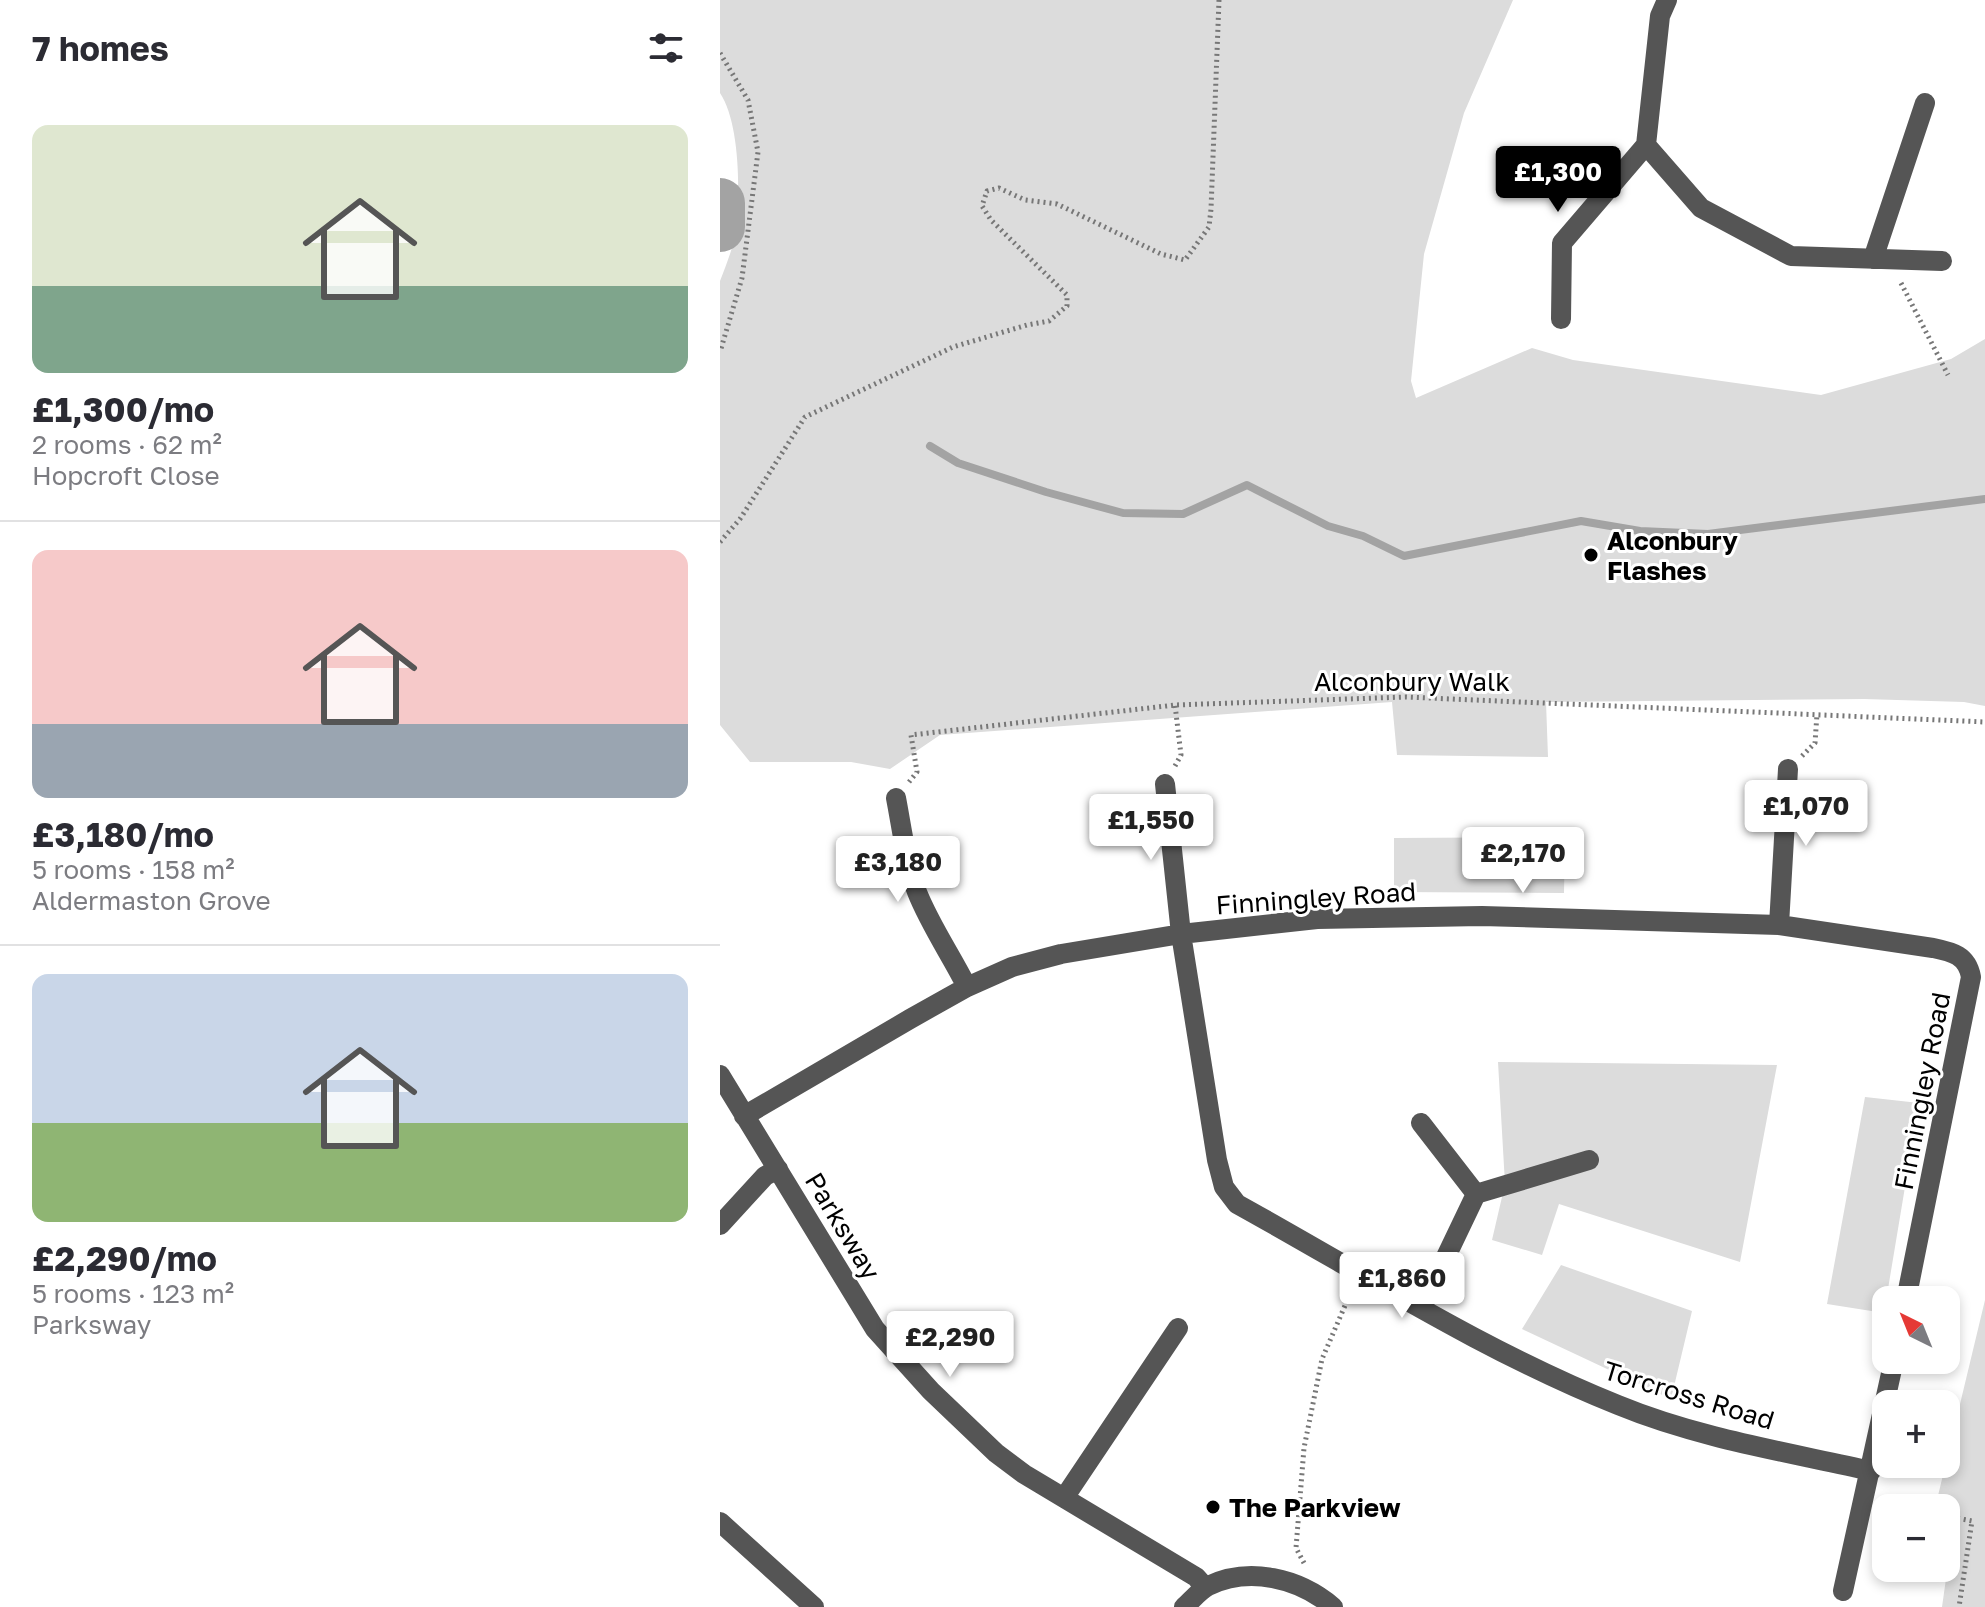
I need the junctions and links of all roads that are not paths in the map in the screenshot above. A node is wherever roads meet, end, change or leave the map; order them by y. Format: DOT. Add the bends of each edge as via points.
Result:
graph roads {
  1 [pos="1667,0"];
  2 [pos="1925,103"];
  3 [pos="1646,145"];
  4 [pos="1881,259"];
  5 [pos="1942,261"];
  6 [pos="1561,319"];
  7 [pos="1788,769"];
  8 [pos="1165,784"];
  9 [pos="896,798"];
  10 [pos="1779,925"];
  11 [pos="1181,934"];
  12 [pos="967,987"];
  13 [pos="720,1075"];
  14 [pos="744,1116"];
  15 [pos="1421,1123"];
  16 [pos="1589,1160"];
  17 [pos="778,1169"];
  18 [pos="1476,1194"];
  19 [pos="720,1225"];
  20 [pos="1909,1286"];
  21 [pos="1422,1307"];
  22 [pos="1178,1328"];
  23 [pos="1891,1374"];
  24 [pos="1871,1471"];
  25 [pos="1064,1498"];
  26 [pos="720,1522"];
  27 [pos="1205,1587"];
  28 [pos="1843,1591"];
  29 [pos="1326,1602"];
  30 [pos="814,1607"];
  31 [pos="1184,1607"];
  1 -- 3 [label="street" via="1660,16"];
  2 -- 4 [label="street"];
  3 -- 4 [label="street" via="1701,208 1791,256"];
  3 -- 6 [label="street" via="1562,243"];
  4 -- 5 [label="street"];
  7 -- 10 [label="street"];
  8 -- 11 [label="street, Torcross Road"];
  9 -- 12 [label="street" via="915,888"];
  10 -- 11 [label="street, Finningley Road" via="1482,916 1317,919"];
  10 -- 20 [label="street, Finningley Road" via="1954,952 1969,968"];
  11 -- 12 [label="street, Finningley Road" via="1061,954"];
  11 -- 21 [label="street, Torcross Road" via="1224,1187 1237,1204"];
  12 -- 14 [label="street, Finningley Road"];
  13 -- 14 [label="street, Parksway"];
  14 -- 17 [label="street, Parksway"];
  15 -- 18 [label="street"];
  16 -- 18 [label="street"];
  17 -- 19 [label="street"];
  17 -- 25 [label="street, Parksway" via="875,1329 996,1453"];
  18 -- 21 [label="street"];
  21 -- 24 [label="street, Torcross Road" via="1619,1406"];
  22 -- 25 [label="street"];
  23 -- 24 [label="street"];
  24 -- 28 [label="street"];
  25 -- 27 [label="street, Parksway"];
  26 -- 30 [label="street"];
  27 -- 29 [label="street" via="1257,1576 1280,1579"];
  27 -- 31 [label="street"];
}
